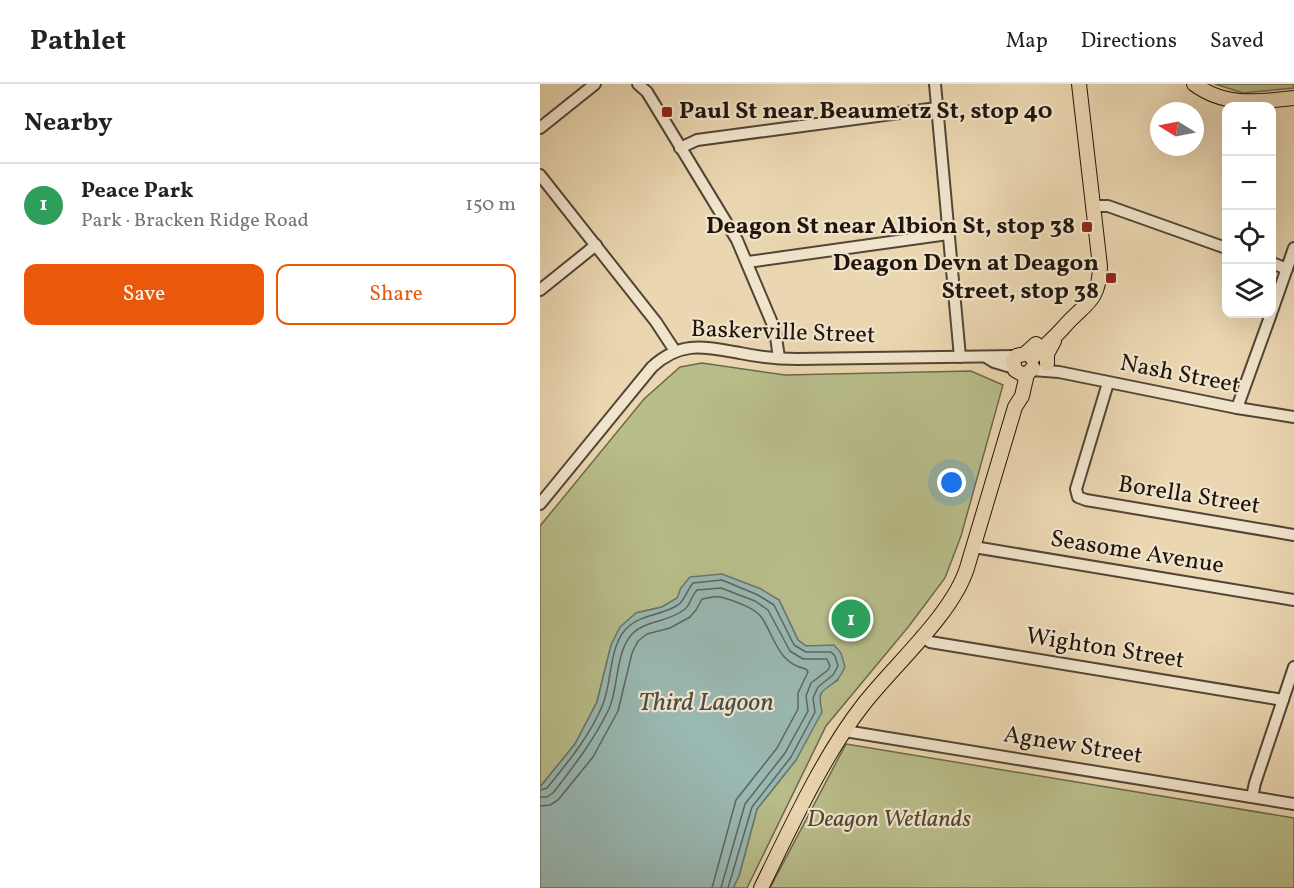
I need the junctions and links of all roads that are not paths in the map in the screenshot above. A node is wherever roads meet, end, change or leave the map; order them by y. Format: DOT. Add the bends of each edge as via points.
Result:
graph roads {
  1 [pos="595,84"];
  2 [pos="638,84"];
  3 [pos="935,84"];
  4 [pos="1079,84"];
  5 [pos="1194,84"];
  6 [pos="1294,98"];
  7 [pos="937,108"];
  8 [pos="540,128"];
  9 [pos="680,148"];
  10 [pos="540,175"];
  11 [pos="1092,206"];
  12 [pos="948,234"];
  13 [pos="596,246"];
  14 [pos="1222,246"];
  15 [pos="1294,248"];
  16 [pos="748,262"];
  17 [pos="1274,264"];
  18 [pos="1287,269"];
  19 [pos="540,290"];
  20 [pos="1276,299"];
  21 [pos="1269,318"];
  22 [pos="1063,328"];
  23 [pos="1054,339"];
  24 [pos="675,351"];
  25 [pos="960,357"];
  26 [pos="779,358"];
  27 [pos="1024,364"];
  28 [pos="1053,368"];
  29 [pos="1108,383"];
  30 [pos="1237,408"];
  31 [pos="1294,417"];
  32 [pos="540,504"];
  33 [pos="1294,535"];
  34 [pos="974,547"];
  35 [pos="1294,600"];
  36 [pos="922,636"];
  37 [pos="1294,667"];
  38 [pos="1288,694"];
  39 [pos="845,730"];
  40 [pos="1252,797"];
  41 [pos="1294,804"];
  42 [pos="761,888"];
  1 -- 8 [label="street"];
  2 -- 9 [label="street" via="647,92"];
  3 -- 7 [label="street"];
  4 -- 11 [label="main road"];
  5 -- 6 [label="main road" via="1231,101"];
  7 -- 9 [label="street" via="697,140"];
  7 -- 12 [label="street"];
  9 -- 16 [label="street"];
  10 -- 13 [label="street"];
  11 -- 14 [label="street" via="1108,206"];
  11 -- 22 [label="main road" via="1100,266 1097,289 1093,299"];
  12 -- 16 [label="street"];
  12 -- 25 [label="street"];
  13 -- 19 [label="street"];
  13 -- 24 [label="street"];
  15 -- 18 [label="street"];
  16 -- 26 [label="street" via="774,330"];
  17 -- 18 [label="street"];
  18 -- 20 [label="street"];
  21 -- 30 [label="street"];
  22 -- 23 [label="main road"];
  22 -- 27 [label="main road" via="1053,330"];
  23 -- 27 [label="main road"];
  23 -- 28 [label="main road" via="1047,354"];
  24 -- 26 [label="street, Baskerville Street" via="701,347"];
  24 -- 32 [label="street, Baskerville Street" via="652,367"];
  25 -- 26 [label="street, Baskerville Street"];
  25 -- 27 [label="street, Baskerville Street" via="994,355"];
  27 -- 28 [label="street, Nash Street"];
  27 -- 34 [label="main road" via="1022,396 1015,407"];
  28 -- 29 [label="street, Nash Street"];
  29 -- 30 [label="street, Nash Street"];
  29 -- 33 [label="street, Borella Street" via="1076,489 1078,497"];
  30 -- 31 [label="street, Nash Street"];
  34 -- 35 [label="street, Seasome Avenue"];
  34 -- 36 [label="main road" via="958,590"];
  36 -- 38 [label="street, Wighton Street" via="930,642"];
  36 -- 39 [label="main road"];
  37 -- 38 [label="street"];
  38 -- 40 [label="street"];
  39 -- 40 [label="street, Agnew Street"];
  39 -- 42 [label="main road"];
  40 -- 41 [label="street, Agnew Street"];
}
